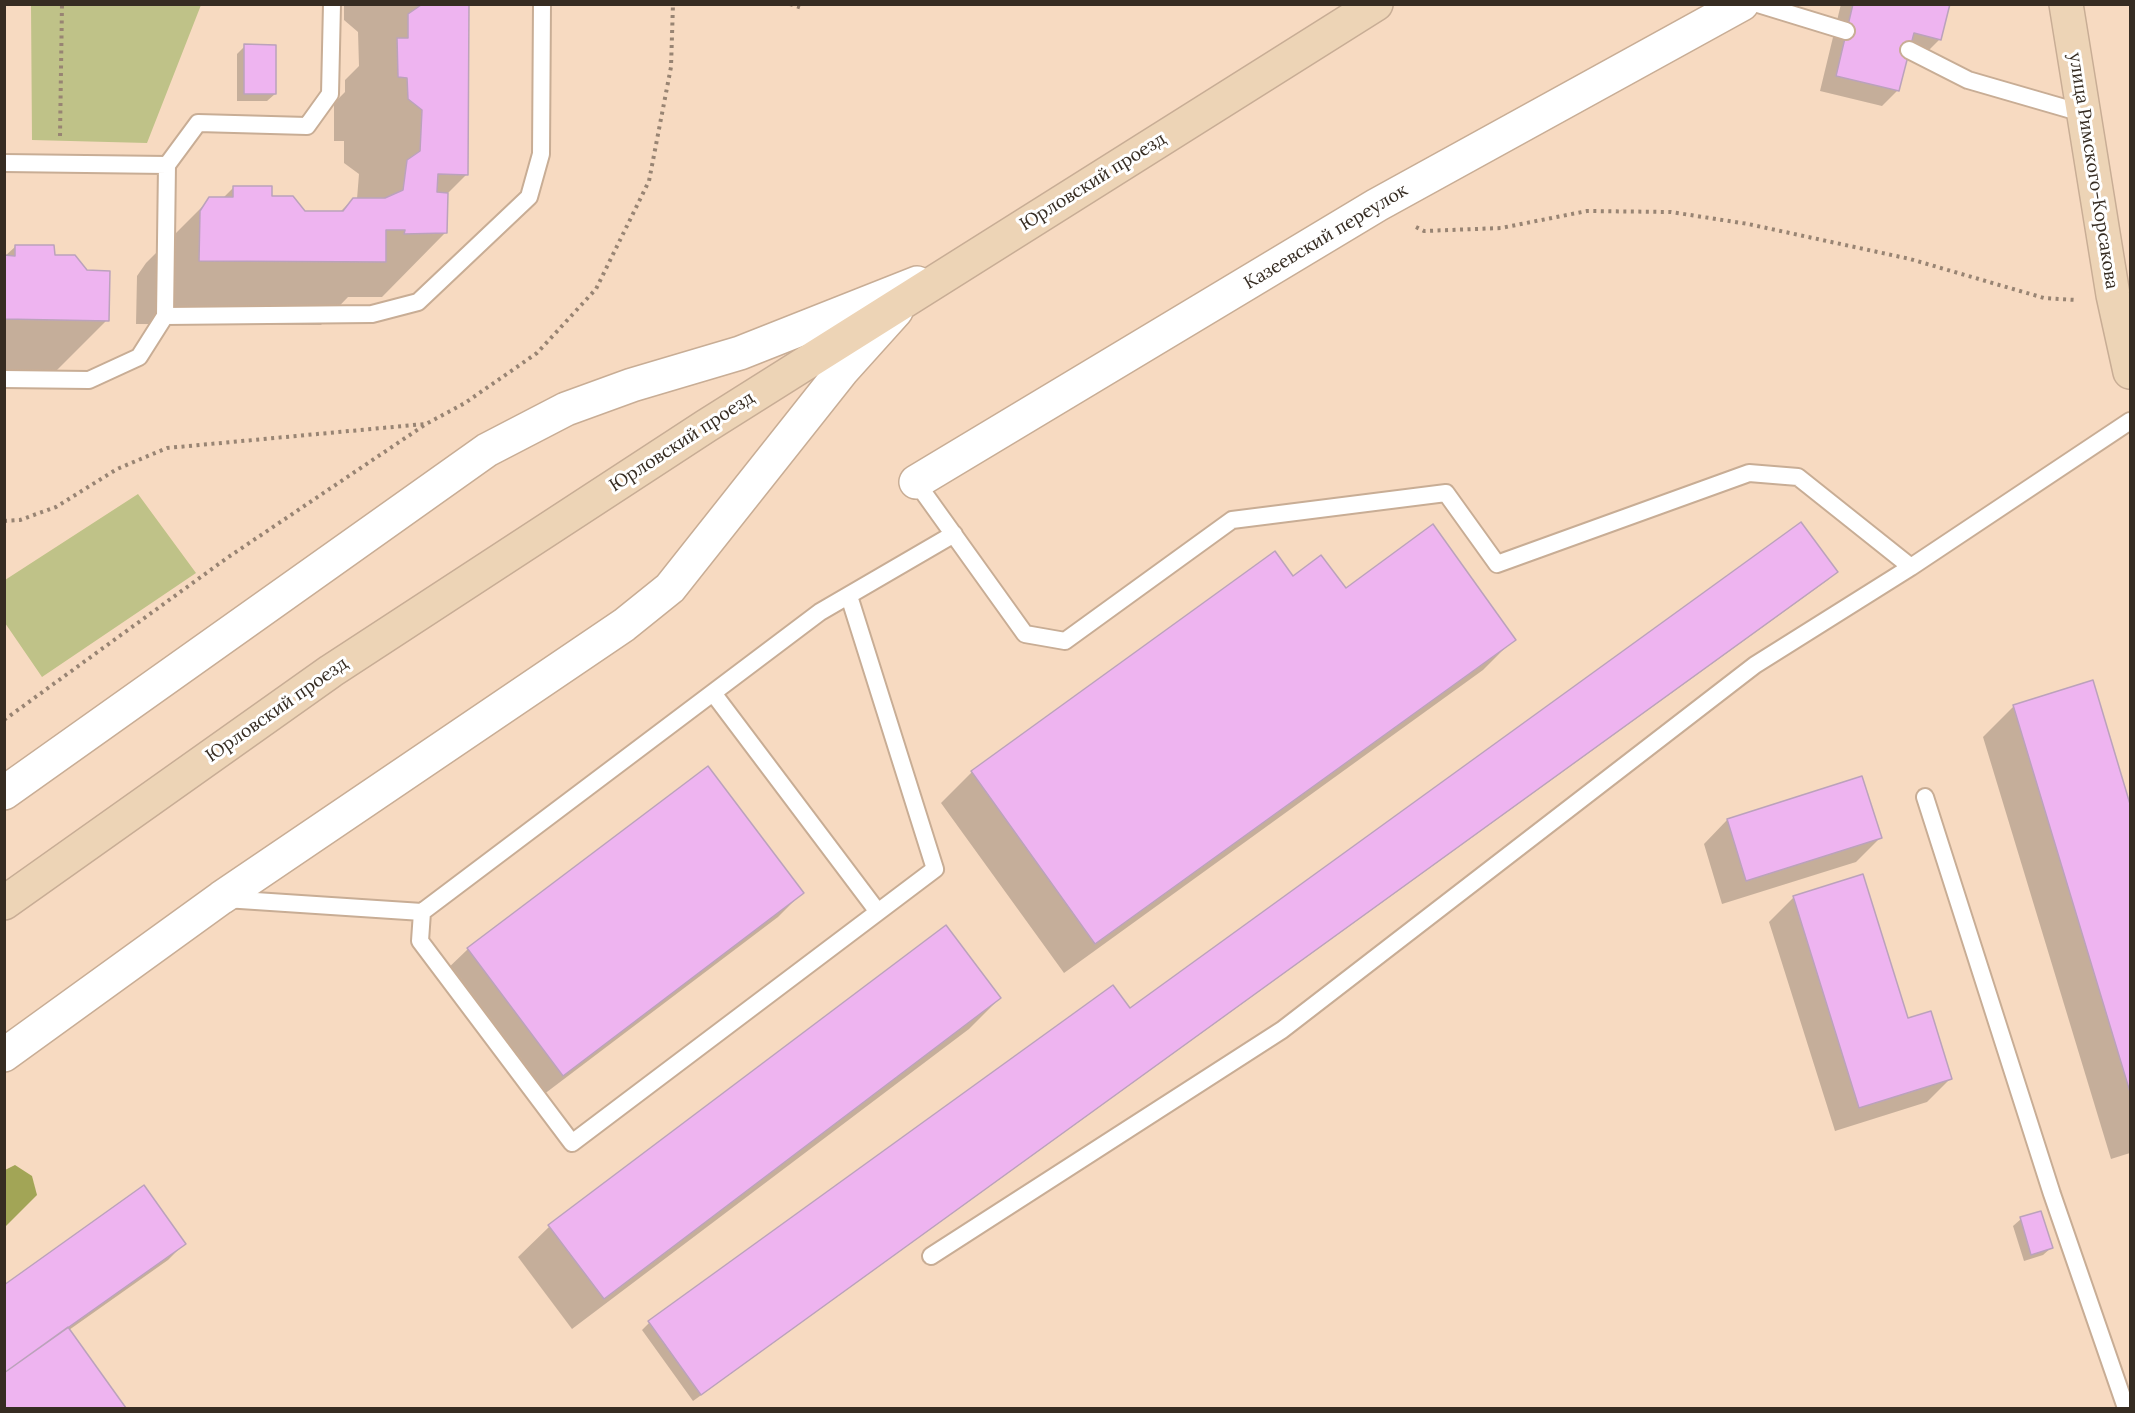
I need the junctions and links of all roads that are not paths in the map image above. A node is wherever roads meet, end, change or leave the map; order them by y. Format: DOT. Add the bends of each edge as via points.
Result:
graph roads {
  1 [pos="332,4"];
  2 [pos="542,4"];
  3 [pos="1376,4"];
  4 [pos="1742,4"];
  5 [pos="1758,4"];
  6 [pos="2066,4"];
  7 [pos="1846,31"];
  8 [pos="1910,50"];
  9 [pos="2082,113"];
  10 [pos="4,163"];
  11 [pos="167,165"];
  12 [pos="955,268"];
  13 [pos="909,298"];
  14 [pos="165,316"];
  15 [pos="2130,372"];
  16 [pos="4,379"];
  17 [pos="2130,421"];
  18 [pos="916,482"];
  19 [pos="954,534"];
  20 [pos="1911,567"];
  21 [pos="849,596"];
  22 [pos="713,693"];
  23 [pos="4,794"];
  24 [pos="1925,797"];
  25 [pos="221,898"];
  26 [pos="4,903"];
  27 [pos="422,912"];
  28 [pos="878,912"];
  29 [pos="4,1056"];
  30 [pos="931,1256"];
  31 [pos="2126,1408"];
  1 -- 11 [label="lane" via="330,94 307,126 198,123"];
  2 -- 14 [label="lane" via="541,154 529,197 418,302 372,314"];
  3 -- 12 [label="main road, Юрловский проезд"];
  4 -- 18 [label="street, Казеевский переулок" via="1377,205"];
  5 -- 7 [label="lane"];
  6 -- 9 [label="main road, улица Римского-Корсакова"];
  8 -- 9 [label="lane" via="1968,80"];
  9 -- 15 [label="main road, улица Римского-Корсакова"];
  10 -- 11 [label="lane"];
  11 -- 14 [label="lane"];
  12 -- 13 [label="main road, Юрловский проезд"];
  12 -- 23 [label="street" via="740,353 566,409 487,450"];
  13 -- 25 [label="street" via="828,388 670,588 624,625"];
  13 -- 26 [label="main road, Юрловский проезд" via="331,671"];
  14 -- 16 [label="lane" via="140,357 88,380"];
  17 -- 20 [label="lane"];
  18 -- 19 [label="lane"];
  19 -- 20 [label="lane" via="1025,634 1065,640 1232,520 1446,493 1497,564 1749,473 1798,477"];
  19 -- 21 [label="lane"];
  20 -- 30 [label="lane" via="1755,664 1282,1030"];
  21 -- 22 [label="lane" via="820,612"];
  21 -- 28 [label="lane" via="935,869"];
  22 -- 27 [label="lane"];
  22 -- 28 [label="lane"];
  24 -- 31 [label="lane" via="2052,1194"];
  25 -- 27 [label="lane"];
  25 -- 29 [label="street"];
  27 -- 28 [label="lane" via="420,941 572,1143"];
}
